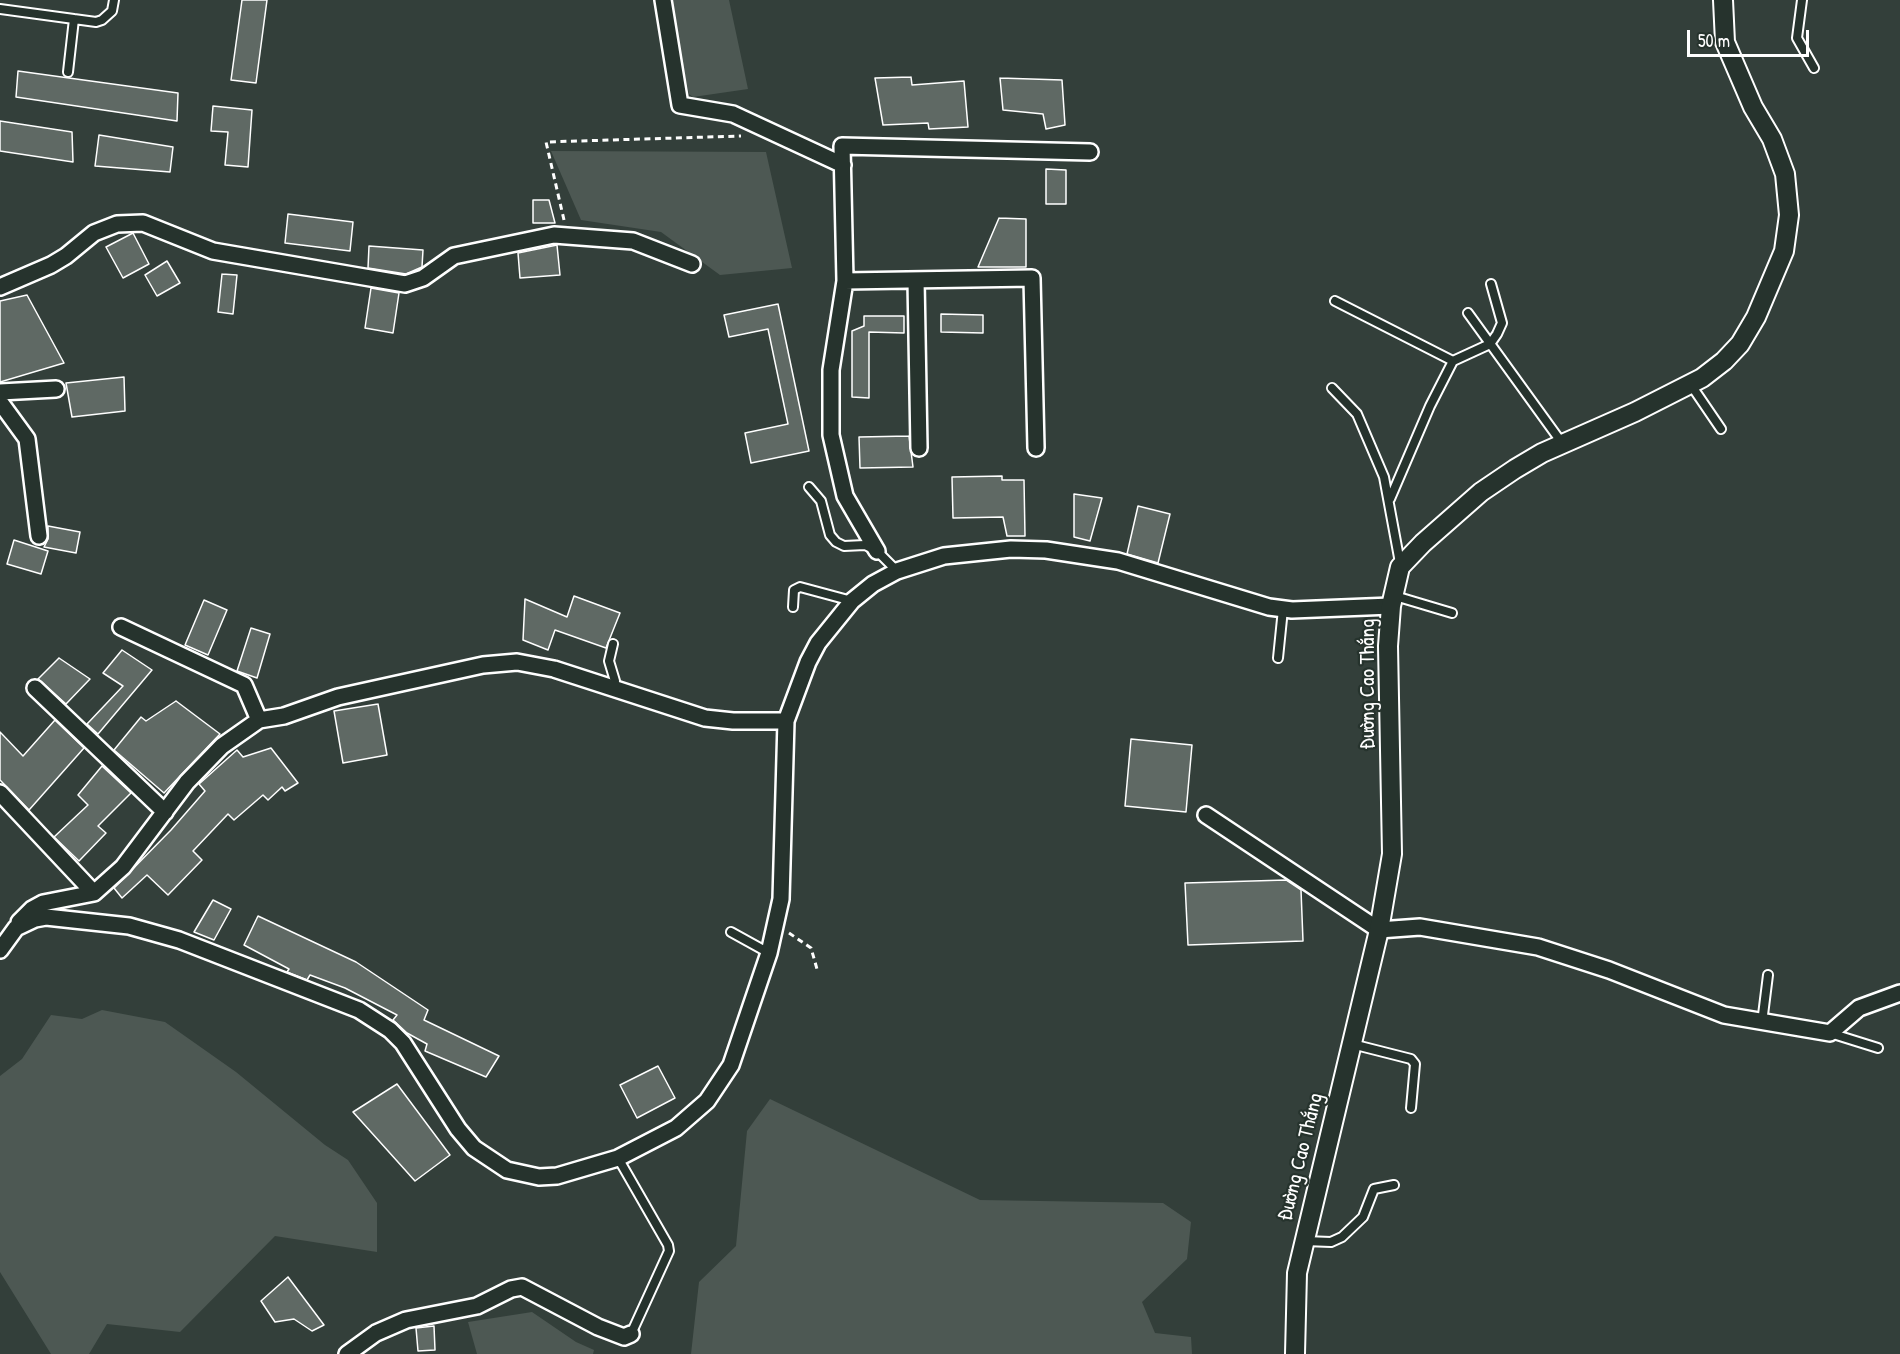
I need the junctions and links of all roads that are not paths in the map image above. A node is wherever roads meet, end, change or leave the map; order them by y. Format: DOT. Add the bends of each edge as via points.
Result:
graph roads {
  1 [pos="114,0"];
  2 [pos="663,0"];
  3 [pos="1722,0"];
  4 [pos="1802,0"];
  5 [pos="0,9"];
  6 [pos="74,19"];
  7 [pos="1814,68"];
  8 [pos="68,72"];
  9 [pos="1090,152"];
  10 [pos="843,165"];
  11 [pos="692,264"];
  12 [pos="916,280"];
  13 [pos="845,281"];
  14 [pos="1491,284"];
  15 [pos="0,287"];
  16 [pos="1335,301"];
  17 [pos="1468,313"];
  18 [pos="1490,344"];
  19 [pos="1453,361"];
  20 [pos="1690,384"];
  21 [pos="1332,388"];
  22 [pos="56,389"];
  23 [pos="0,392"];
  24 [pos="0,402"];
  25 [pos="1721,429"];
  26 [pos="1562,443"];
  27 [pos="919,448"];
  28 [pos="1036,448"];
  29 [pos="809,487"];
  30 [pos="1390,499"];
  31 [pos="39,536"];
  32 [pos="877,551"];
  33 [pos="1400,567"];
  34 [pos="897,571"];
  35 [pos="1392,601"];
  36 [pos="852,602"];
  37 [pos="793,607"];
  38 [pos="1283,609"];
  39 [pos="1452,614"];
  40 [pos="121,627"];
  41 [pos="613,644"];
  42 [pos="1278,658"];
  43 [pos="35,688"];
  44 [pos="613,689"];
  45 [pos="259,720"];
  46 [pos="786,721"];
  47 [pos="0,794"];
  48 [pos="165,812"];
  49 [pos="1206,815"];
  50 [pos="94,893"];
  51 [pos="16,928"];
  52 [pos="1379,930"];
  53 [pos="730,932"];
  54 [pos="0,950"];
  55 [pos="770,953"];
  56 [pos="1768,975"];
  57 [pos="1900,993"];
  58 [pos="1762,1023"];
  59 [pos="1830,1033"];
  60 [pos="1352,1044"];
  61 [pos="1878,1048"];
  62 [pos="1411,1108"];
  63 [pos="618,1158"];
  64 [pos="1395,1185"];
  65 [pos="1304,1240"];
  66 [pos="631,1334"];
  67 [pos="347,1354"];
  68 [pos="1295,1354"];
  1 -- 6 [label="lane" via="112,10 102,20"];
  2 -- 10 [label="street" via="680,105 733,114"];
  3 -- 20 [label="street" via="1725,42 1785,174 1789,215 1784,251 1756,317 1724,361"];
  4 -- 7 [label="lane" via="1797,38"];
  5 -- 6 [label="lane"];
  6 -- 8 [label="lane"];
  9 -- 10 [label="street" via="842,146"];
  10 -- 13 [label="street"];
  11 -- 15 [label="street" via="633,241 554,235 454,256 423,278 405,284 213,251 143,223 117,224 94,233 51,265"];
  12 -- 13 [label="street"];
  12 -- 27 [label="street"];
  12 -- 28 [label="street" via="1032,278"];
  13 -- 32 [label="street" via="831,370 831,435 845,496"];
  14 -- 18 [label="lane" via="1502,323"];
  16 -- 19 [label="lane"];
  17 -- 18 [label="lane"];
  18 -- 19 [label="lane"];
  18 -- 26 [label="lane"];
  19 -- 30 [label="lane"];
  20 -- 25 [label="lane"];
  20 -- 26 [label="street"];
  21 -- 30 [label="lane" via="1357,414"];
  22 -- 23 [label="street"];
  24 -- 31 [label="street" via="27,438"];
  26 -- 33 [label="street" via="1481,492"];
  29 -- 32 [label="lane" via="821,501 830,535 836,542 844,546 865,545"];
  30 -- 33 [label="lane"];
  32 -- 34 [label="lane"];
  33 -- 35 [label="street, Đường Cao Thắng"];
  34 -- 36 [label="street"];
  34 -- 38 [label="street" via="944,556 1046,550 1118,561"];
  35 -- 38 [label="street"];
  35 -- 39 [label="lane"];
  35 -- 52 [label="street, Đường Cao Thắng" via="1388,646 1393,832"];
  36 -- 37 [label="lane" via="800,587 794,590"];
  36 -- 46 [label="street" via="818,642"];
  38 -- 42 [label="lane"];
  40 -- 45 [label="street" via="244,685"];
  41 -- 44 [label="lane" via="609,661 615,681"];
  43 -- 48 [label="street"];
  44 -- 45 [label="street" via="534,664 502,662 338,697 284,716"];
  44 -- 46 [label="street" via="705,718"];
  45 -- 48 [label="street" via="222,746"];
  46 -- 55 [label="street" via="784,867"];
  47 -- 50 [label="street"];
  48 -- 50 [label="street" via="123,867"];
  49 -- 52 [label="street"];
  50 -- 51 [label="street" via="43,903 21,918"];
  51 -- 54 [label="street"];
  51 -- 63 [label="street" via="46,918 129,926 179,940 359,1010 403,1043 458,1129 474,1148 507,1170 539,1177 557,1176"];
  52 -- 58 [label="street" via="1420,927 1538,948 1609,970 1701,1008"];
  52 -- 60 [label="street, Đường Cao Thắng"];
  53 -- 55 [label="lane"];
  55 -- 63 [label="street" via="731,1065 720,1084 676,1128"];
  56 -- 58 [label="lane"];
  57 -- 59 [label="street" via="1859,1008"];
  58 -- 59 [label="street"];
  59 -- 61 [label="lane"];
  60 -- 62 [label="lane" via="1411,1059 1415,1064"];
  60 -- 65 [label="street, Đường Cao Thắng"];
  63 -- 66 [label="lane" via="669,1251"];
  64 -- 65 [label="lane" via="1374,1189 1363,1217 1342,1237 1331,1242"];
  65 -- 68 [label="street, Đường Cao Thắng" via="1297,1273"];
  66 -- 67 [label="street" via="624,1337 598,1327 522,1287 511,1288 477,1306 406,1320"];
}
